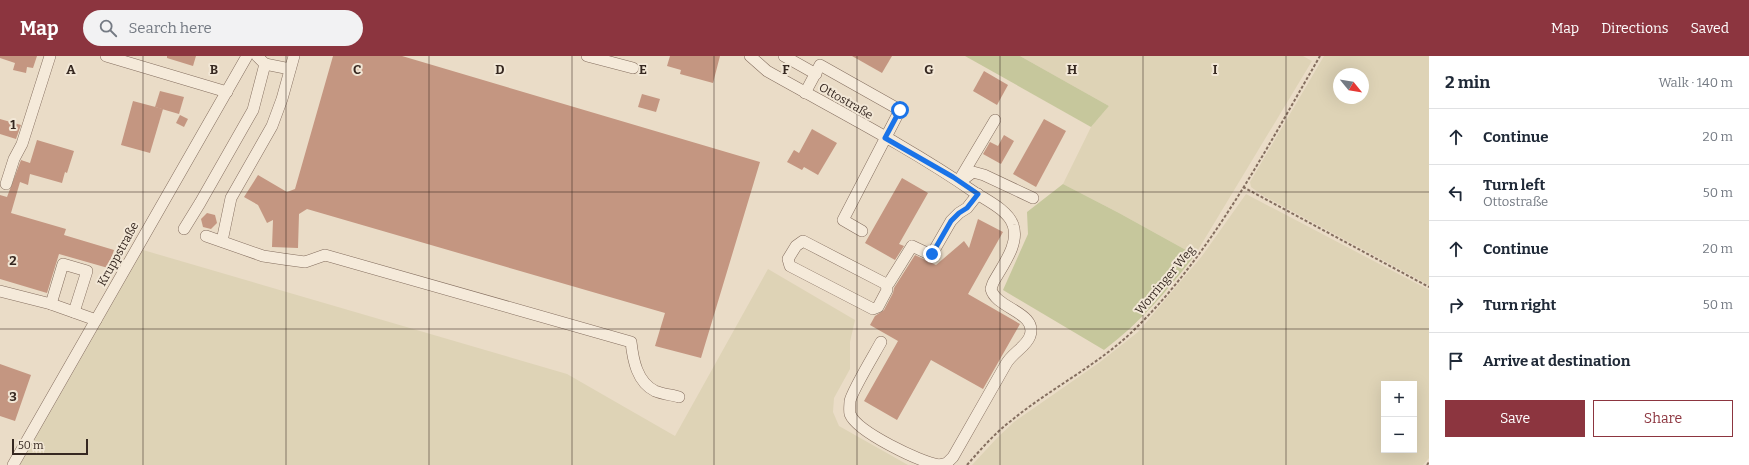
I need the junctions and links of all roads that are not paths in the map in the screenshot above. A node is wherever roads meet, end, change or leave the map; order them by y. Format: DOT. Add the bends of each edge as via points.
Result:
graph roads {
  1 [pos="50,56"];
  2 [pos="106,56"];
  3 [pos="247,56"];
  4 [pos="294,56"];
  5 [pos="587,56"];
  6 [pos="784,56"];
  7 [pos="754,58"];
  8 [pos="261,60"];
  9 [pos="633,68"];
  10 [pos="290,70"];
  11 [pos="816,74"];
  12 [pos="227,92"];
  13 [pos="805,93"];
  14 [pos="995,120"];
  15 [pos="885,138"];
  16 [pos="957,180"];
  17 [pos="6,184"];
  18 [pos="978,194"];
  19 [pos="1033,198"];
  20 [pos="184,229"];
  21 [pos="862,231"];
  22 [pos="206,236"];
  23 [pos="222,241"];
  24 [pos="886,284"];
  25 [pos="0,291"];
  26 [pos="51,304"];
  27 [pos="74,312"];
  28 [pos="96,320"];
  29 [pos="882,342"];
  30 [pos="679,397"];
  31 [pos="13,465"];
  32 [pos="939,465"];
  1 -- 17 [label="street" via="22,144 12,163"];
  2 -- 12 [label="street"];
  3 -- 12 [label="street, Kruppstraße"];
  4 -- 10 [label="street"];
  5 -- 9 [label="street"];
  6 -- 11 [label="street"];
  7 -- 13 [label="street, Ottostraße" via="767,71"];
  8 -- 10 [label="street"];
  8 -- 20 [label="street" via="253,110"];
  10 -- 23 [label="street" via="272,126 231,198"];
  11 -- 13 [label="street"];
  11 -- 15 [label="street" via="820,65 900,110"];
  12 -- 28 [label="street, Kruppstraße"];
  13 -- 15 [label="street, Ottostraße"];
  14 -- 16 [label="street"];
  15 -- 16 [label="street, Ottostraße"];
  15 -- 21 [label="street" via="843,220"];
  16 -- 18 [label="street, Ottostraße"];
  16 -- 19 [label="street" via="973,172"];
  18 -- 24 [label="street" via="967,208 951,221 932,254 912,246 890,282"];
  18 -- 32 [label="street, Ottostraße" via="998,208 1013,225 1015,241 991,290 996,299 1026,319 1030,324 1030,335 1011,356 953,457 947,463"];
  22 -- 23 [label="street"];
  23 -- 30 [label="street" via="263,256 305,262 325,255 631,342 634,362 641,378 654,390"];
  24 -- 24 [label="street" via="804,241 796,246 788,259 790,266 873,309 878,307 887,290"];
  25 -- 26 [label="street"];
  26 -- 27 [label="street"];
  26 -- 27 [label="street" via="63,264 87,271"];
  27 -- 28 [label="street"];
  28 -- 31 [label="street, Kruppstraße"];
  29 -- 32 [label="street" via="850,400 850,414 860,427 873,436 928,464"];
}
